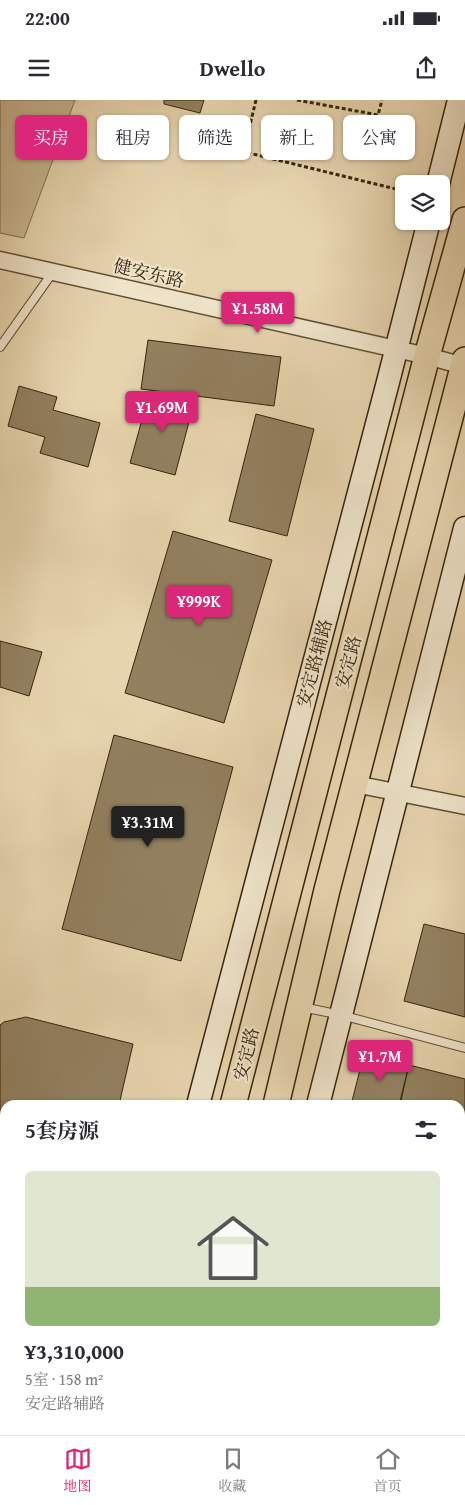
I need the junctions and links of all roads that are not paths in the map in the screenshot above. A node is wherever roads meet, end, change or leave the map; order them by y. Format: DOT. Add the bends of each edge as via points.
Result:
graph roads {
  1 [pos="459,100"];
  2 [pos="440,175"];
  3 [pos="465,220"];
  4 [pos="426,230"];
  5 [pos="0,260"];
  6 [pos="53,272"];
  7 [pos="0,347"];
  8 [pos="397,349"];
  9 [pos="427,356"];
  10 [pos="464,363"];
  11 [pos="465,528"];
  12 [pos="355,784"];
  13 [pos="398,792"];
  14 [pos="465,806"];
  15 [pos="299,1007"];
  16 [pos="341,1015"];
  17 [pos="465,1048"];
  18 [pos="199,1100"];
  19 [pos="234,1100"];
  20 [pos="277,1100"];
  21 [pos="319,1100"];
  1 -- 2 [label="street"];
  3 -- 9 [label="main road, 安定路"];
  4 -- 8 [label="street, 安定路辅路"];
  5 -- 6 [label="street, 健安东路"];
  6 -- 7 [label="lane"];
  6 -- 8 [label="street, 健安东路"];
  8 -- 9 [label="street, 健安东路"];
  8 -- 18 [label="street, 安定路辅路"];
  9 -- 10 [label="street, 健安东路"];
  9 -- 19 [label="main road, 安定路"];
  10 -- 12 [label="main road, 安定路"];
  11 -- 13 [label="street"];
  12 -- 13 [label="street"];
  12 -- 15 [label="main road, 安定路"];
  13 -- 14 [label="street"];
  13 -- 16 [label="street"];
  15 -- 16 [label="lane"];
  15 -- 20 [label="main road, 安定路"];
  16 -- 17 [label="lane"];
  16 -- 21 [label="street"];
}
